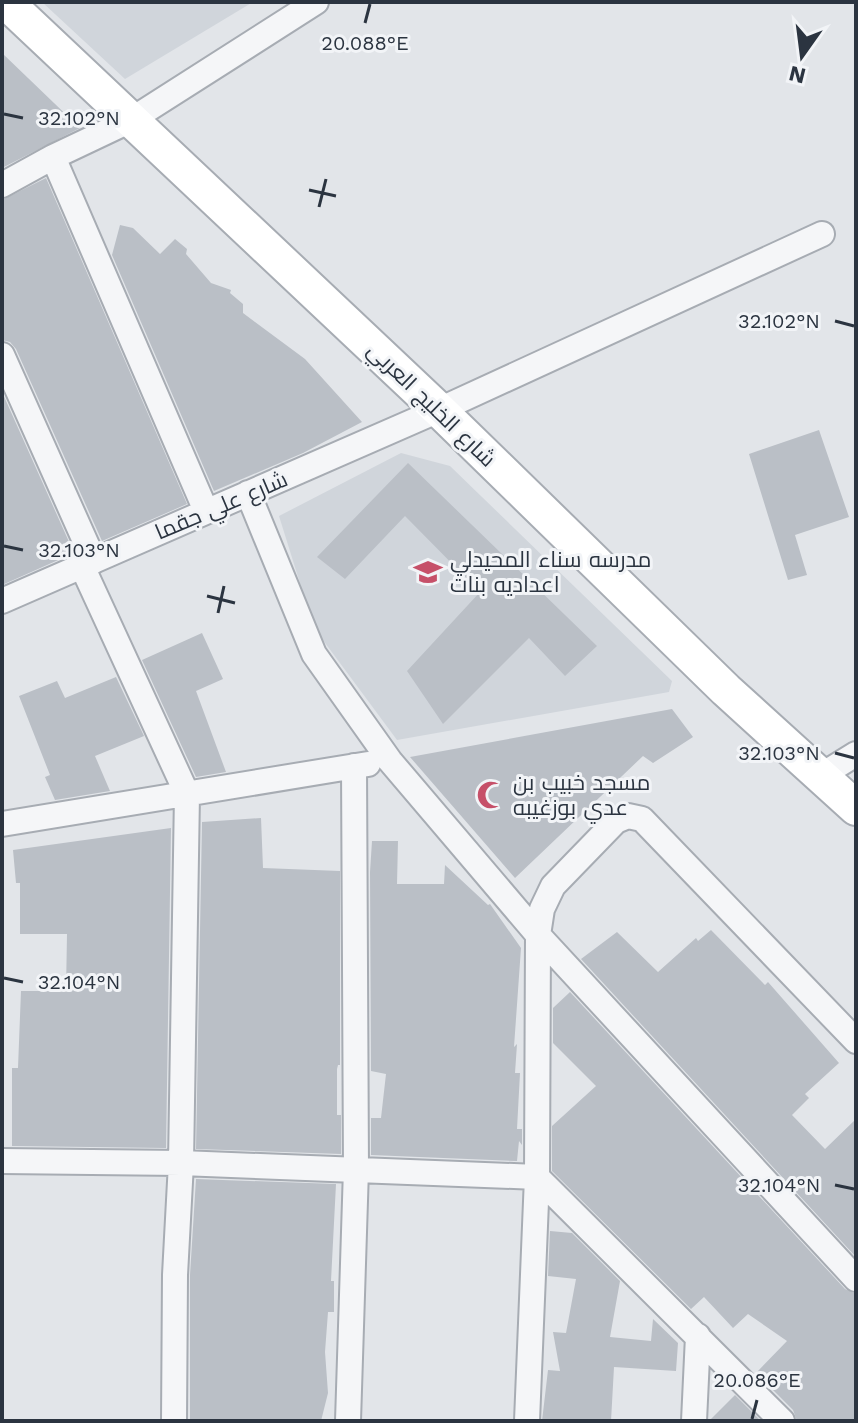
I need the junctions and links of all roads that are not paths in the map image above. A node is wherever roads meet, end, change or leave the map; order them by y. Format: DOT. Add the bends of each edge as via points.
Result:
graph roads {
  1 [pos="6,2"];
  2 [pos="316,2"];
  3 [pos="131,120"];
  4 [pos="53,157"];
  5 [pos="2,185"];
  6 [pos="822,234"];
  7 [pos="2,355"];
  8 [pos="439,410"];
  9 [pos="248,493"];
  10 [pos="206,511"];
  11 [pos="88,564"];
  12 [pos="2,601"];
  13 [pos="856,754"];
  14 [pos="390,761"];
  15 [pos="354,766"];
  16 [pos="822,775"];
  17 [pos="187,794"];
  18 [pos="856,808"];
  19 [pos="2,824"];
  20 [pos="538,935"];
  21 [pos="562,961"];
  22 [pos="538,996"];
  23 [pos="856,1041"];
  24 [pos="2,1161"];
  25 [pos="181,1163"];
  26 [pos="356,1169"];
  27 [pos="537,1177"];
  28 [pos="856,1279"];
  29 [pos="698,1336"];
  30 [pos="174,1421"];
  31 [pos="348,1421"];
  32 [pos="527,1421"];
  33 [pos="694,1421"];
  34 [pos="782,1421"];
  1 -- 3 [label="main road, شارع الخليج العربي"];
  2 -- 3 [label="street"];
  3 -- 4 [label="street"];
  3 -- 8 [label="main road, شارع الخليج العربي"];
  4 -- 5 [label="street"];
  4 -- 10 [label="street"];
  6 -- 8 [label="street, شارع علي جقما"];
  7 -- 11 [label="street"];
  8 -- 9 [label="street, شارع علي جقما"];
  8 -- 16 [label="main road, شارع الخليج العربي" via="726,690"];
  9 -- 10 [label="street, شارع علي جقما"];
  9 -- 14 [label="street" via="314,654"];
  10 -- 11 [label="street, شارع علي جقما"];
  11 -- 12 [label="street, شارع علي جقما"];
  11 -- 17 [label="street"];
  13 -- 16 [label="street"];
  14 -- 15 [label="street"];
  14 -- 20 [label="street"];
  15 -- 17 [label="street"];
  15 -- 26 [label="street"];
  16 -- 18 [label="main road, شارع الخليج العربي"];
  17 -- 19 [label="street"];
  17 -- 25 [label="street"];
  20 -- 21 [label="street"];
  20 -- 22 [label="street"];
  20 -- 23 [label="street" via="553,886 616,821 628,816 642,819"];
  21 -- 22 [label="street"];
  21 -- 28 [label="street"];
  22 -- 27 [label="street"];
  24 -- 25 [label="street"];
  25 -- 26 [label="street"];
  25 -- 30 [label="street"];
  26 -- 27 [label="street"];
  26 -- 31 [label="street"];
  27 -- 29 [label="street"];
  27 -- 32 [label="street"];
  29 -- 33 [label="street"];
  29 -- 34 [label="street"];
}
